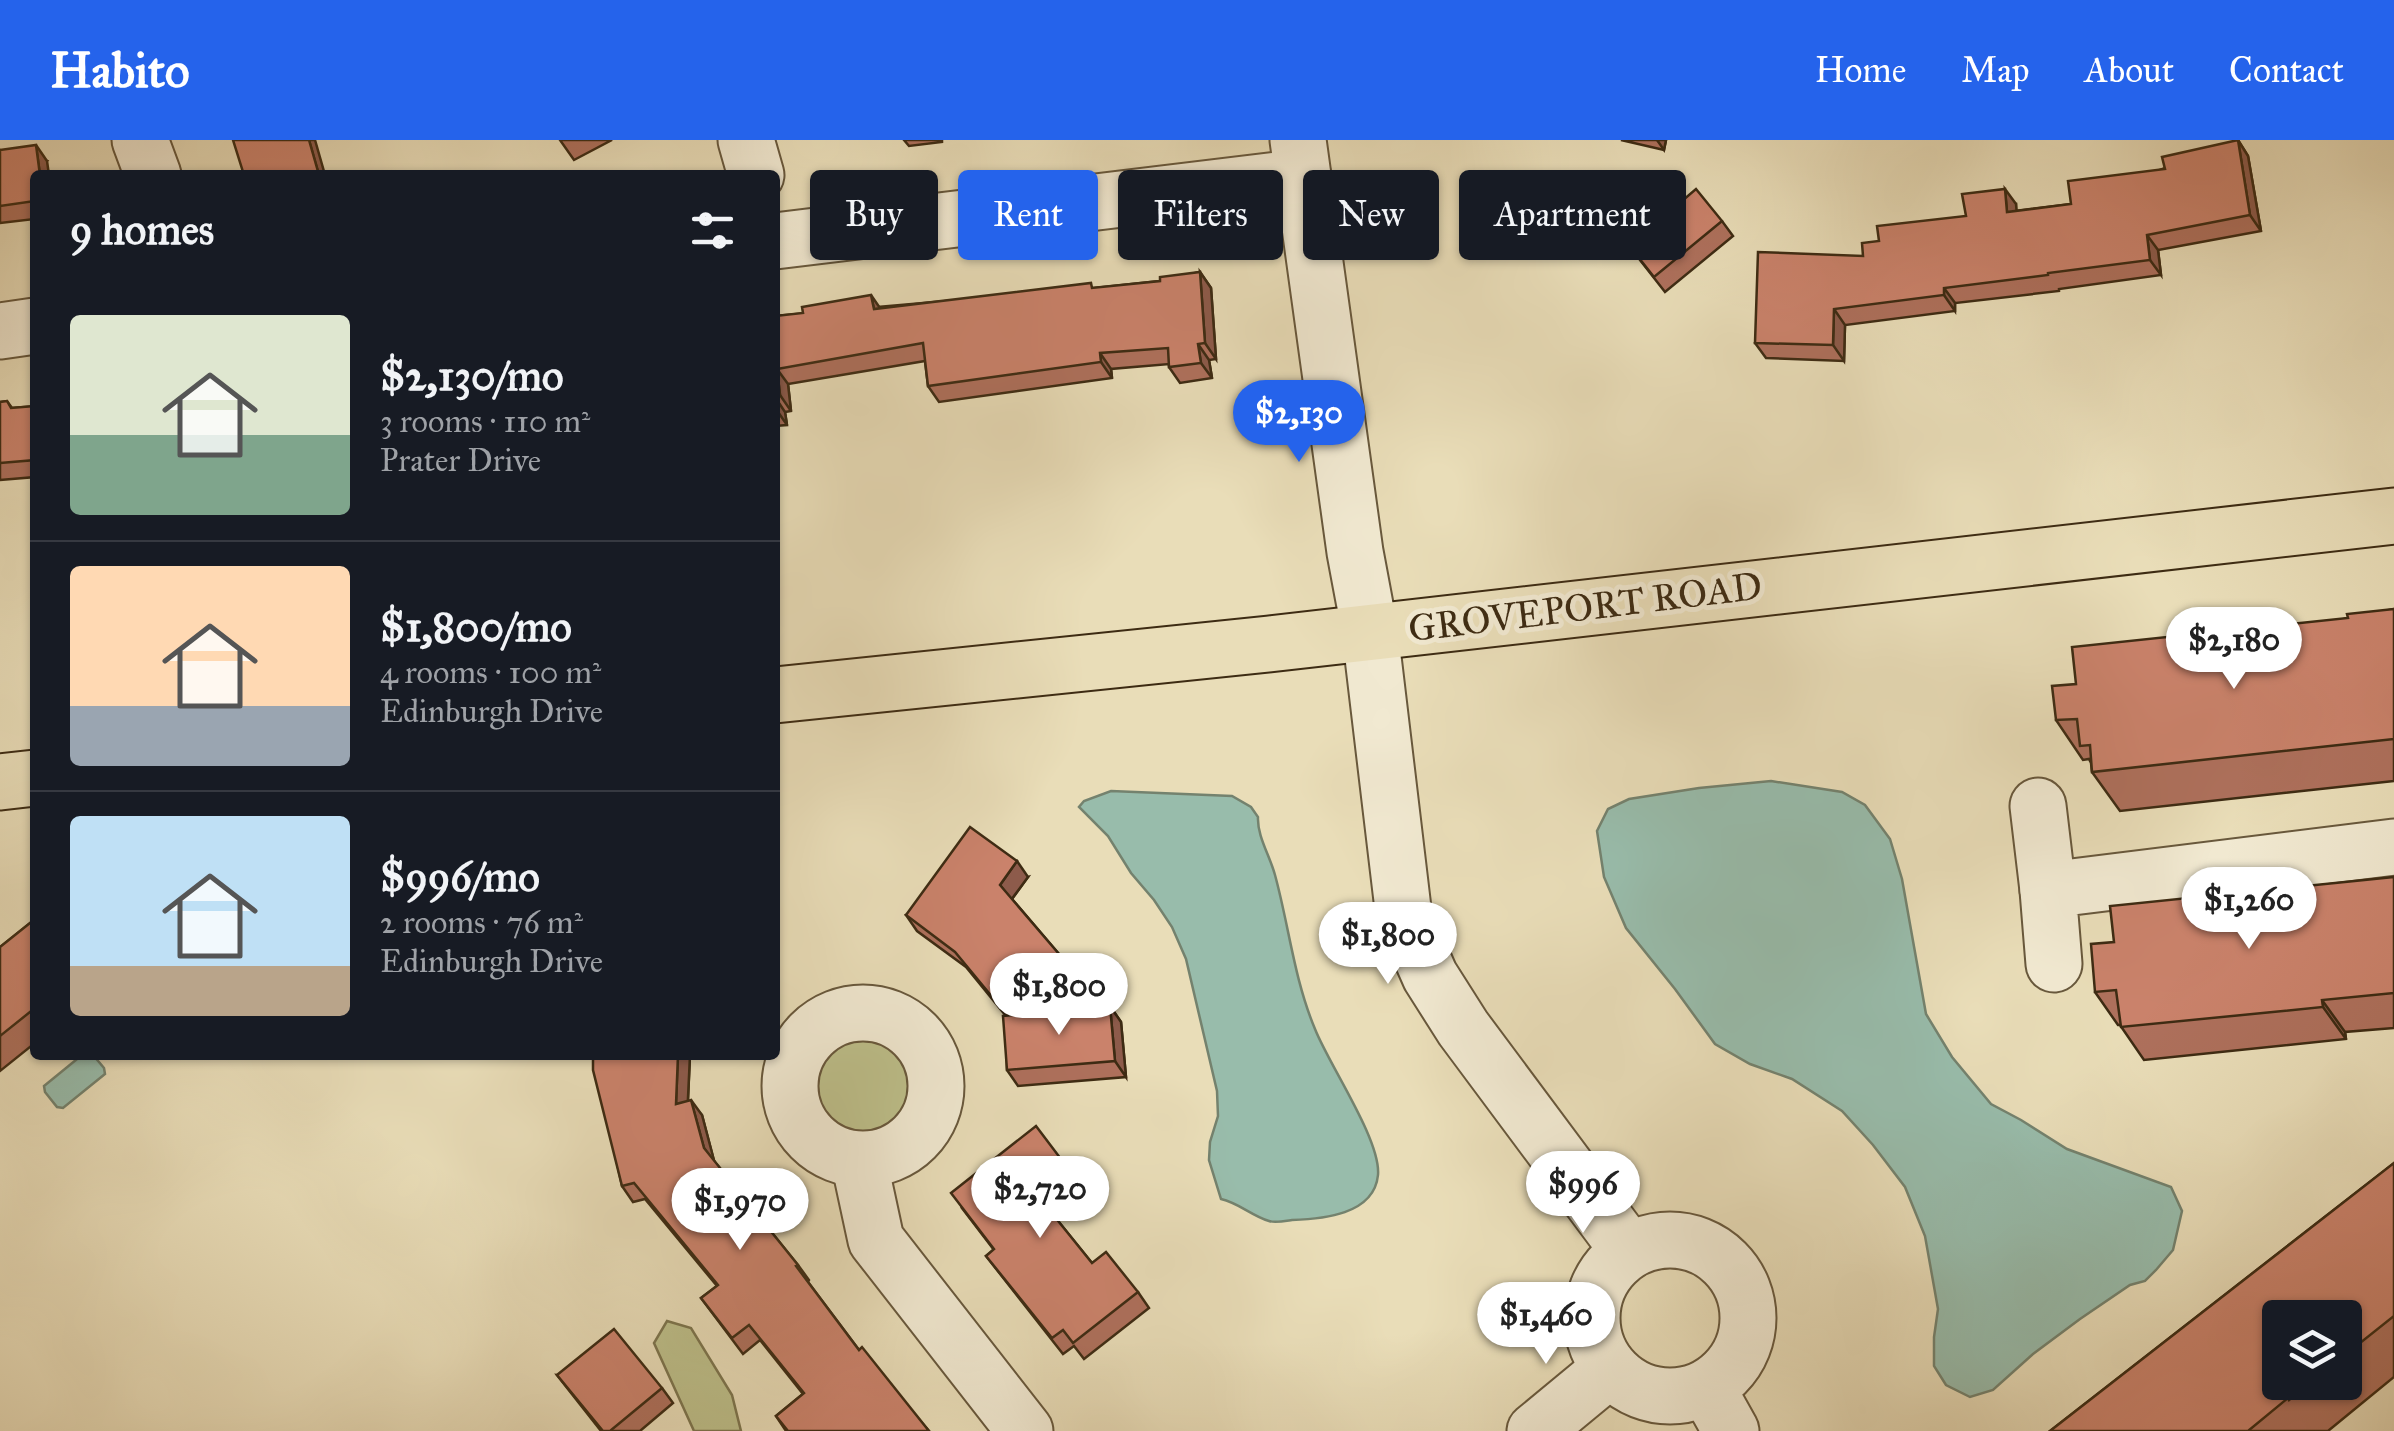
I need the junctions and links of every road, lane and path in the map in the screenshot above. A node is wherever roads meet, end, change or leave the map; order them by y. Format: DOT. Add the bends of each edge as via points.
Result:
graph roads {
  1 [pos="140,140"];
  2 [pos="746,140"];
  3 [pos="1300,159"];
  4 [pos="151,170"];
  5 [pos="755,170"];
  6 [pos="780,239"];
  7 [pos="30,327"];
  8 [pos="0,331"];
  9 [pos="2394,516"];
  10 [pos="1370,632"];
  11 [pos="780,694"];
  12 [pos="30,779"];
  13 [pos="0,782"];
  14 [pos="2038,806"];
  15 [pos="2394,847"];
  16 [pos="2048,890"];
  17 [pos="2054,964"];
  18 [pos="859,1161"];
  19 [pos="1629,1252"];
  20 [pos="1610,1369"];
  21 [pos="1719,1409"];
  22 [pos="1025,1431"];
  23 [pos="1535,1431"];
  1 -- 4 [label="street"];
  2 -- 5 [label="street"];
  3 -- 6 [label="street"];
  3 -- 10 [label="street"];
  7 -- 8 [label="street"];
  9 -- 10 [label="main road, GROVEPORT ROAD"];
  10 -- 11 [label="main road, GROVEPORT ROAD"];
  10 -- 19 [label="street" via="1404,917 1463,1028"];
  12 -- 13 [label="main road"];
  14 -- 16 [label="street"];
  15 -- 16 [label="street"];
  16 -- 17 [label="street"];
  18 -- 22 [label="street" via="876,1240"];
  19 -- 20 [label="street" via="1596,1293 1594,1333"];
  19 -- 21 [label="street" via="1678,1240 1702,1246 1738,1279 1748,1302 1748,1328"];
  20 -- 21 [label="street" via="1656,1396 1682,1396"];
  20 -- 23 [label="street"];
}
